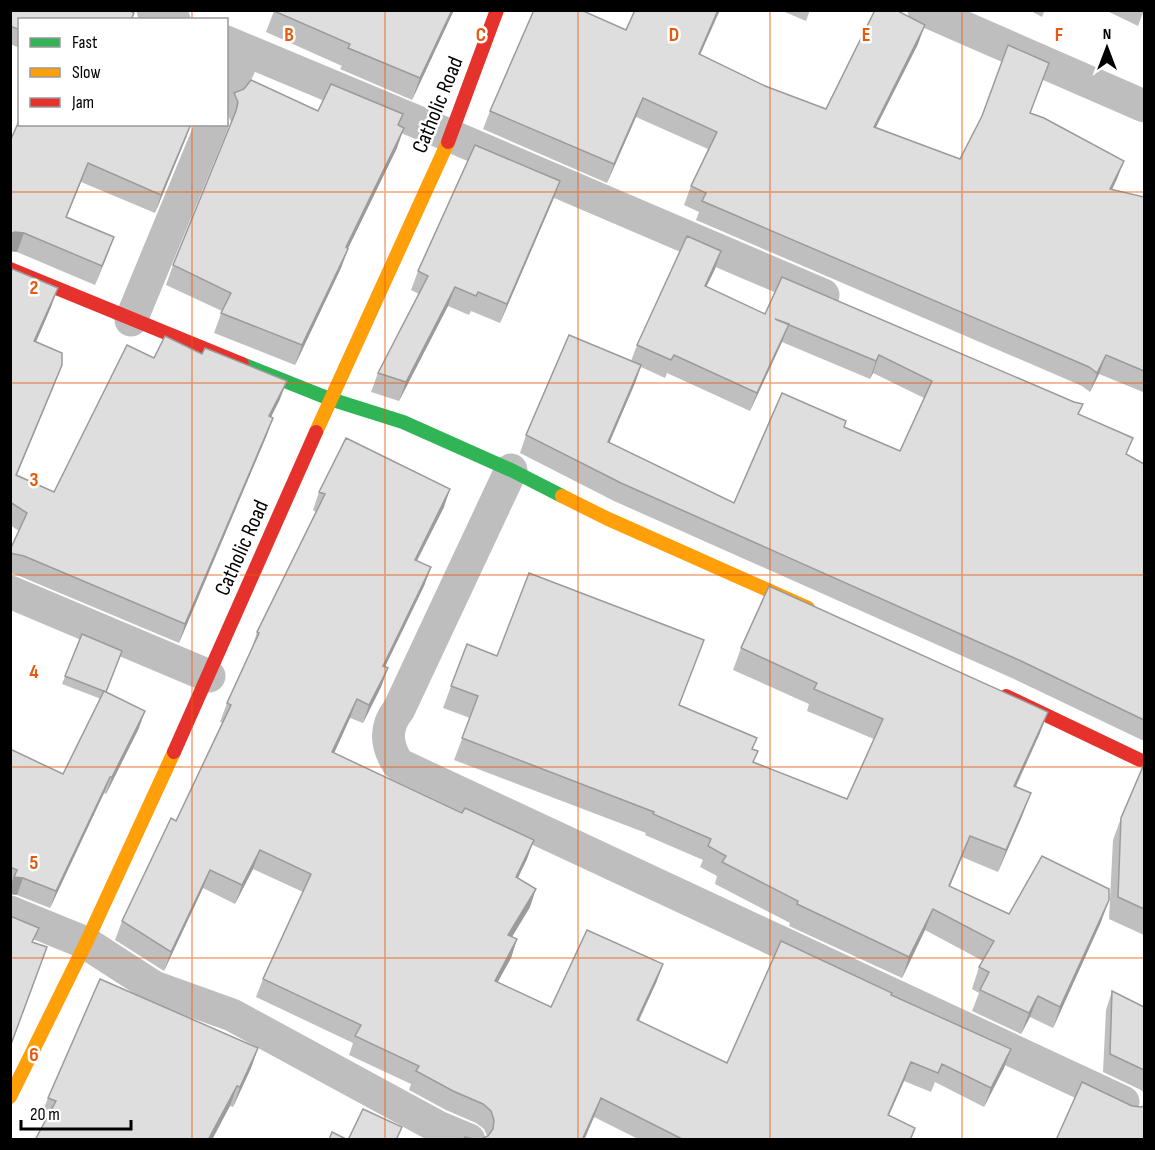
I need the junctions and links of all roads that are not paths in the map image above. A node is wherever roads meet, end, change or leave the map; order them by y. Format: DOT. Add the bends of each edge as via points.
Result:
graph roads {
  1 [pos="153,10"];
  2 [pos="497,10"];
  3 [pos="924,10"];
  4 [pos="170,18"];
  5 [pos="237,47"];
  6 [pos="228,85"];
  7 [pos="1144,106"];
  8 [pos="211,126"];
  9 [pos="451,136"];
  10 [pos="10,269"];
  11 [pos="845,305"];
  12 [pos="131,320"];
  13 [pos="330,399"];
  14 [pos="511,470"];
  15 [pos="10,592"];
  16 [pos="822,614"];
  17 [pos="209,675"];
  18 [pos="995,691"];
  19 [pos="1140,760"];
  20 [pos="10,912"];
  21 [pos="86,943"];
  22 [pos="10,1097"];
  23 [pos="1133,1107"];
  24 [pos="469,1140"];
  1 -- 4 [label="street"];
  2 -- 9 [label="street, Catholic Road"];
  3 -- 7 [label="street"];
  5 -- 6 [label="street"];
  5 -- 9 [label="street"];
  8 -- 12 [label="street"];
  9 -- 11 [label="street"];
  9 -- 13 [label="street, Catholic Road"];
  10 -- 12 [label="street"];
  12 -- 13 [label="street"];
  13 -- 14 [label="street" via="403,422"];
  13 -- 17 [label="street, Catholic Road"];
  14 -- 16 [label="street" via="606,518"];
  14 -- 23 [label="street" via="391,720 389,750 398,764"];
  15 -- 17 [label="street"];
  17 -- 21 [label="street, Catholic Road"];
  18 -- 19 [label="street"];
  20 -- 21 [label="street"];
  21 -- 22 [label="street, Catholic Road"];
  21 -- 24 [label="street" via="154,987 232,1015"];
}
